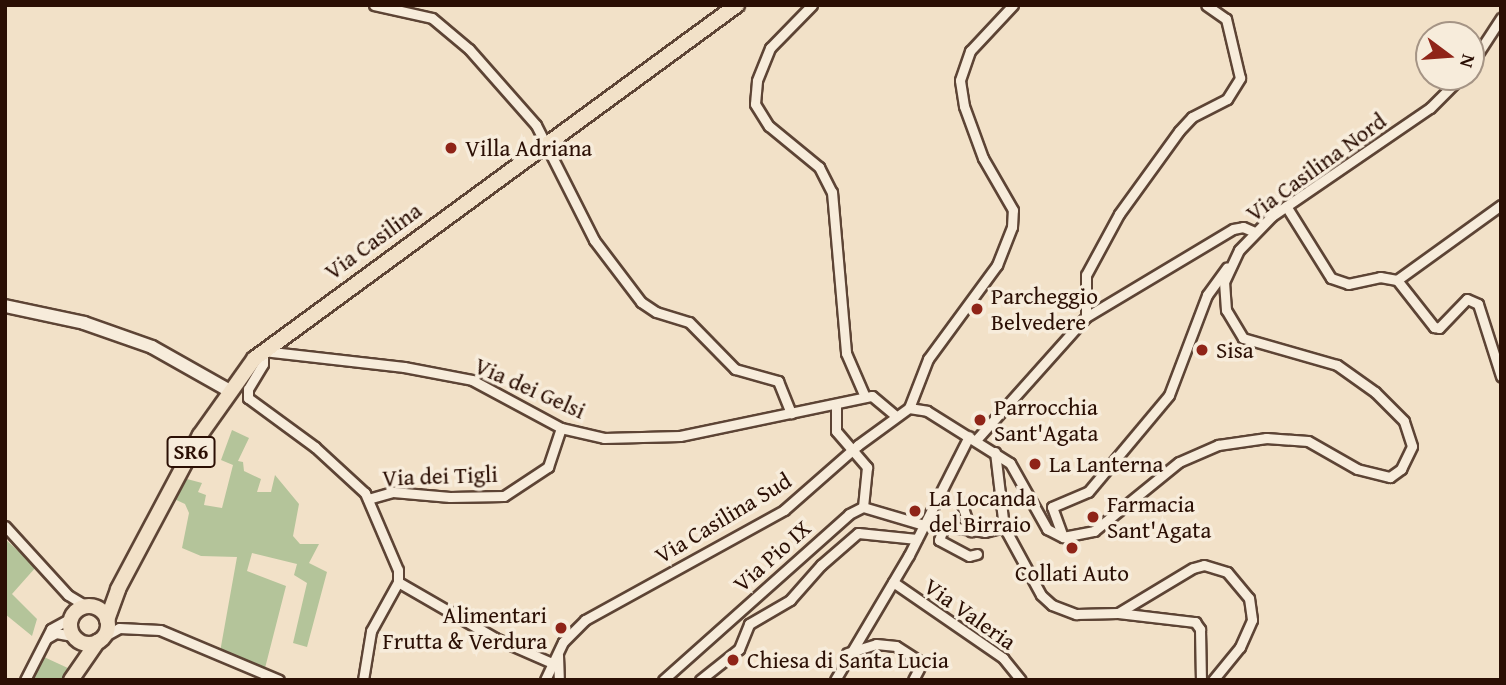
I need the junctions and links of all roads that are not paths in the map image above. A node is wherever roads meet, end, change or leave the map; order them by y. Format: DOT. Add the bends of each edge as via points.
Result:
graph roads {
  1 [pos="374,5"];
  2 [pos="737,5"];
  3 [pos="812,5"];
  4 [pos="1013,5"];
  5 [pos="1206,5"];
  6 [pos="1501,18"];
  7 [pos="1485,43"];
  8 [pos="1447,91"];
  9 [pos="547,144"];
  10 [pos="1501,205"];
  11 [pos="1286,206"];
  12 [pos="1255,232"];
  13 [pos="1228,266"];
  14 [pos="1397,279"];
  15 [pos="5,306"];
  16 [pos="1086,317"];
  17 [pos="263,351"];
  18 [pos="1501,376"];
  19 [pos="228,390"];
  20 [pos="865,397"];
  21 [pos="836,404"];
  22 [pos="909,408"];
  23 [pos="791,413"];
  24 [pos="896,416"];
  25 [pos="561,428"];
  26 [pos="973,438"];
  27 [pos="852,450"];
  28 [pos="995,452"];
  29 [pos="368,499"];
  30 [pos="962,505"];
  31 [pos="863,507"];
  32 [pos="924,525"];
  33 [pos="5,526"];
  34 [pos="1004,527"];
  35 [pos="971,531"];
  36 [pos="1063,537"];
  37 [pos="917,539"];
  38 [pos="977,554"];
  39 [pos="398,582"];
  40 [pos="893,582"];
  41 [pos="118,589"];
  42 [pos="68,594"];
  43 [pos="88,606"];
  44 [pos="1118,612"];
  45 [pos="71,616"];
  46 [pos="107,629"];
  47 [pos="75,638"];
  48 [pos="46,639"];
  49 [pos="559,649"];
  50 [pos="847,653"];
  51 [pos="552,663"];
  52 [pos="74,674"];
  53 [pos="25,680"];
  54 [pos="279,680"];
  55 [pos="363,680"];
  56 [pos="545,680"];
  57 [pos="559,680"];
  58 [pos="663,680"];
  59 [pos="700,680"];
  60 [pos="835,680"];
  61 [pos="913,680"];
  62 [pos="1021,680"];
  63 [pos="1201,680"];
  64 [pos="1213,680"];
  1 -- 9 [label="street" via="437,21 494,73"];
  2 -- 9 [label="main road, Via Casilina / SR6"];
  3 -- 20 [label="street" via="769,48 758,76 755,104 769,126 819,167 831,187 838,219 846,353"];
  4 -- 22 [label="street" via="970,51 960,80 983,158 1013,210 1012,227 997,265 928,359"];
  5 -- 16 [label="street" via="1226,19 1240,78 1227,99 1192,117 1179,131 1119,214 1086,275"];
  6 -- 7 [label="street"];
  8 -- 11 [label="street, Via Casilina Nord" via="1430,108"];
  9 -- 17 [label="main road, Via Casilina / SR6"];
  9 -- 23 [label="street" via="594,240 641,302 688,322 735,369 779,381"];
  10 -- 14 [label="street"];
  11 -- 12 [label="street, Via Casilina Nord"];
  11 -- 14 [label="street" via="1331,278 1348,284 1380,277"];
  12 -- 13 [label="street, Via Casilina Nord"];
  12 -- 16 [label="street" via="1233,229"];
  13 -- 36 [label="street, Via Casilina Nord" via="1207,295 1169,395 1088,492 1052,507"];
  13 -- 36 [label="street" via="1226,310 1243,338 1350,372 1404,421 1411,436 1407,459 1390,477 1374,476 1308,441 1266,438 1219,445 1179,462 1094,531"];
  14 -- 18 [label="street" via="1434,327 1445,324 1467,299 1478,304"];
  15 -- 19 [label="street" via="84,323 152,346"];
  16 -- 26 [label="street"];
  17 -- 19 [label="main road, Via Casilina / SR6"];
  17 -- 25 [label="street, Via dei Gelsi" via="404,367 472,380"];
  17 -- 29 [label="street" via="263,365 248,389 248,398 318,450"];
  19 -- 41 [label="main road, Via Casilina / SR6"];
  20 -- 21 [label="street, Via dei Gelsi"];
  20 -- 24 [label="street" via="878,398"];
  21 -- 23 [label="street, Via dei Gelsi"];
  21 -- 27 [label="street" via="836,431"];
  22 -- 24 [label="street, Via Casilina Sud"];
  22 -- 26 [label="street" via="924,410"];
  23 -- 25 [label="street, Via dei Gelsi" via="660,439 604,438"];
  24 -- 27 [label="street, Via Casilina Sud"];
  25 -- 29 [label="street, Via dei Tigli" via="548,467 504,496 393,492"];
  26 -- 28 [label="street"];
  26 -- 32 [label="street"];
  27 -- 31 [label="street" via="867,467"];
  27 -- 49 [label="street, Via Casilina Sud" via="784,510 603,608 575,629"];
  28 -- 34 [label="street"];
  28 -- 36 [label="street" via="1017,471 1047,528"];
  29 -- 39 [label="street" via="398,570"];
  30 -- 35 [label="street"];
  31 -- 32 [label="street"];
  31 -- 58 [label="street, Via Pio IX" via="839,522"];
  32 -- 37 [label="street"];
  33 -- 42 [label="street"];
  34 -- 35 [label="street"];
  34 -- 44 [label="street" via="1041,595 1052,605 1076,614"];
  35 -- 38 [label="street" via="944,526 939,540 969,556"];
  37 -- 40 [label="street"];
  37 -- 59 [label="street" via="858,533 787,603 750,624 739,649"];
  39 -- 51 [label="street" via="495,638"];
  39 -- 55 [label="street" via="372,631"];
  40 -- 50 [label="street"];
  40 -- 62 [label="street, Via Valeria" via="1003,658"];
  41 -- 43 [label="main road, Via Casilina / SR6"];
  41 -- 46 [label="main road, Via Casilina / SR6"];
  42 -- 43 [label="street"];
  42 -- 45 [label="street"];
  43 -- 45 [label="main road, Via Casilina"];
  43 -- 46 [label="main road"];
  44 -- 63 [label="street" via="1195,622 1200,629"];
  44 -- 64 [label="street" via="1193,568 1204,565 1227,572 1249,598 1252,620 1240,648"];
  45 -- 47 [label="main road, Via Casilina"];
  45 -- 48 [label="street" via="54,626"];
  46 -- 47 [label="main road"];
  46 -- 52 [label="main road, Via Casilina / SR6"];
  46 -- 54 [label="street" via="172,634"];
  47 -- 48 [label="street" via="56,633"];
  47 -- 52 [label="main road, Via Casilina / SR6"];
  48 -- 53 [label="street"];
  49 -- 51 [label="street, Via Casilina Sud"];
  49 -- 57 [label="street"];
  50 -- 60 [label="street"];
  50 -- 61 [label="street" via="876,644 896,646 922,663"];
  51 -- 56 [label="street, Via Casilina Sud"];
}
